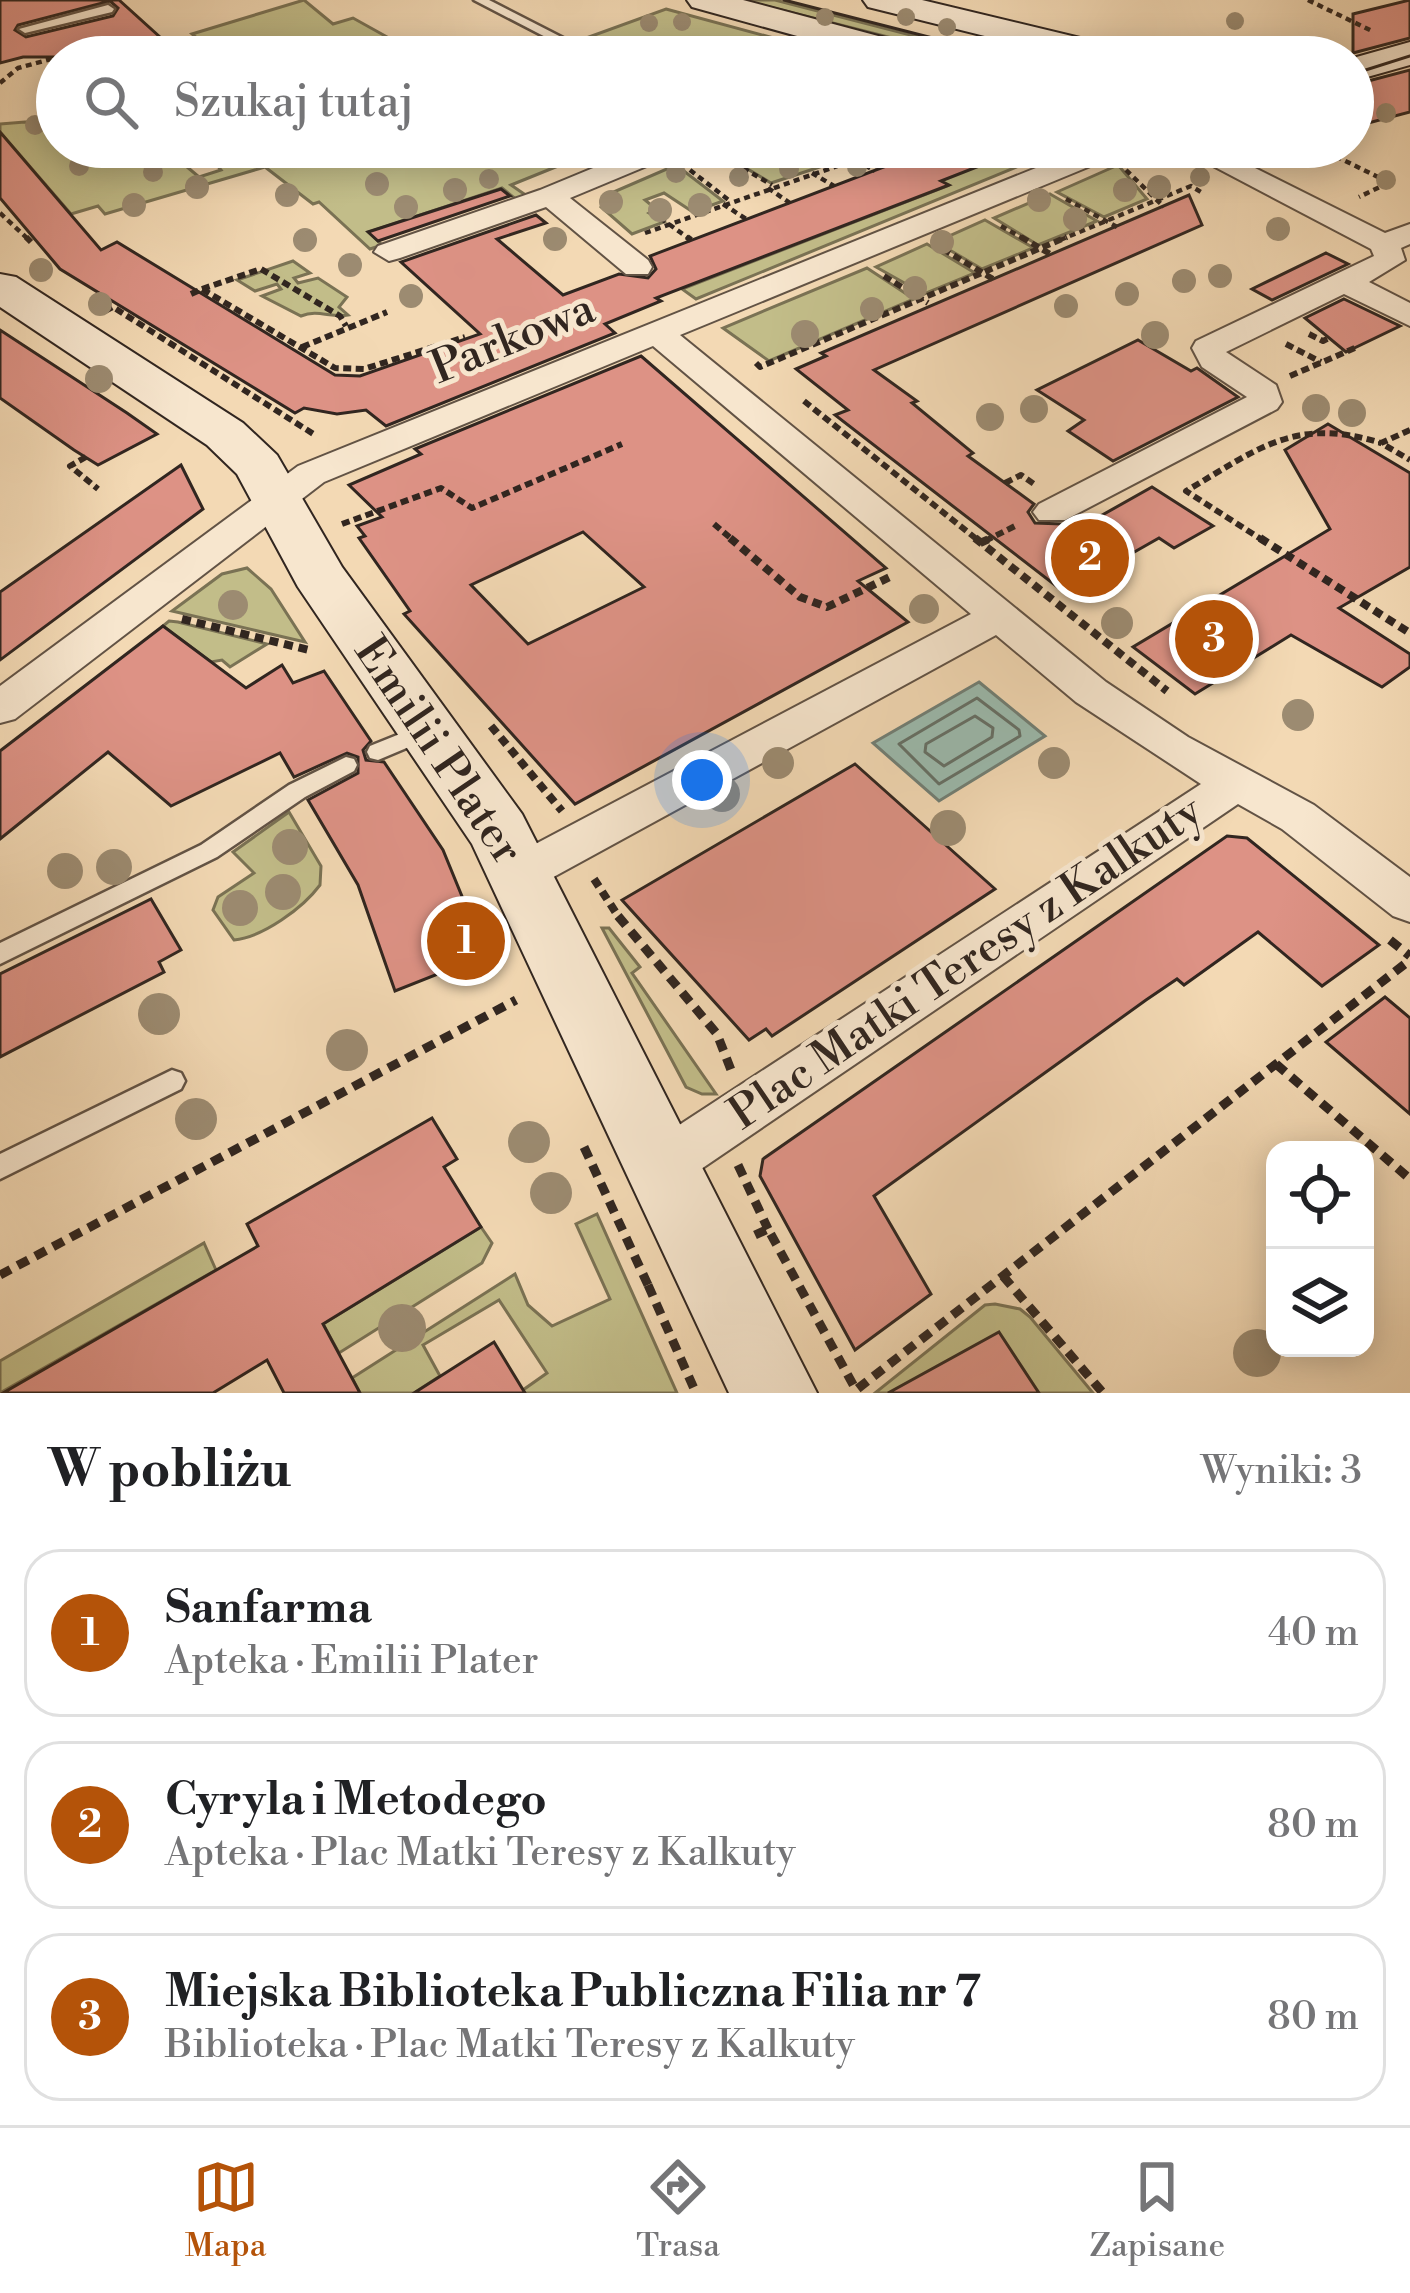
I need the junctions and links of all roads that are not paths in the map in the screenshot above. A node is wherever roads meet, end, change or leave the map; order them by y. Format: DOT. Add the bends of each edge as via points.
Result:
graph roads {
  1 [pos="480,0"];
  2 [pos="704,0"];
  3 [pos="904,2"];
  4 [pos="108,9"];
  5 [pos="26,28"];
  6 [pos="553,36"];
  7 [pos="837,36"];
  8 [pos="1030,36"];
  9 [pos="617,168"];
  10 [pos="1063,168"];
  11 [pos="1081,168"];
  12 [pos="1233,168"];
  13 [pos="1052,180"];
  14 [pos="550,196"];
  15 [pos="389,252"];
  16 [pos="1399,252"];
  17 [pos="15,264"];
  18 [pos="637,267"];
  19 [pos="1344,282"];
  20 [pos="1410,316"];
  21 [pos="658,333"];
  22 [pos="277,498"];
  23 [pos="1052,512"];
  24 [pos="1000,615"];
  25 [pos="0,708"];
  26 [pos="346,765"];
  27 [pos="1236,783"];
  28 [pos="521,873"];
  29 [pos="1393,916"];
  30 [pos="0,954"];
  31 [pos="172,1081"];
  32 [pos="0,1167"];
  33 [pos="661,1167"];
  34 [pos="774,1393"];
  1 -- 6 [label="lane"];
  2 -- 7 [label="street"];
  3 -- 8 [label="street"];
  4 -- 5 [label="lane"];
  9 -- 14 [label="street"];
  10 -- 13 [label="street"];
  11 -- 13 [label="street, Parkowa"];
  12 -- 16 [label="street"];
  13 -- 21 [label="street, Parkowa"];
  14 -- 15 [label="street"];
  14 -- 18 [label="street"];
  16 -- 19 [label="street"];
  17 -- 22 [label="street, Emilii Plater" via="225,434 259,466"];
  19 -- 20 [label="street"];
  19 -- 23 [label="street" via="1208,348 1261,388 1265,402"];
  21 -- 22 [label="street, Parkowa" via="341,460"];
  21 -- 24 [label="street, Plac Matki Teresy z Kalkuty"];
  22 -- 25 [label="street, Parkowa"];
  22 -- 28 [label="street, Emilii Plater" via="318,574 480,800"];
  24 -- 27 [label="street, Plac Matki Teresy z Kalkuty" via="1118,712"];
  24 -- 28 [label="street" via="578,826"];
  26 -- 30 [label="lane" via="209,851"];
  27 -- 29 [label="street" via="1298,817"];
  27 -- 33 [label="street, Plac Matki Teresy z Kalkuty"];
  28 -- 33 [label="street, Emilii Plater"];
  31 -- 32 [label="lane"];
  33 -- 34 [label="street, Emilii Plater"];
}
